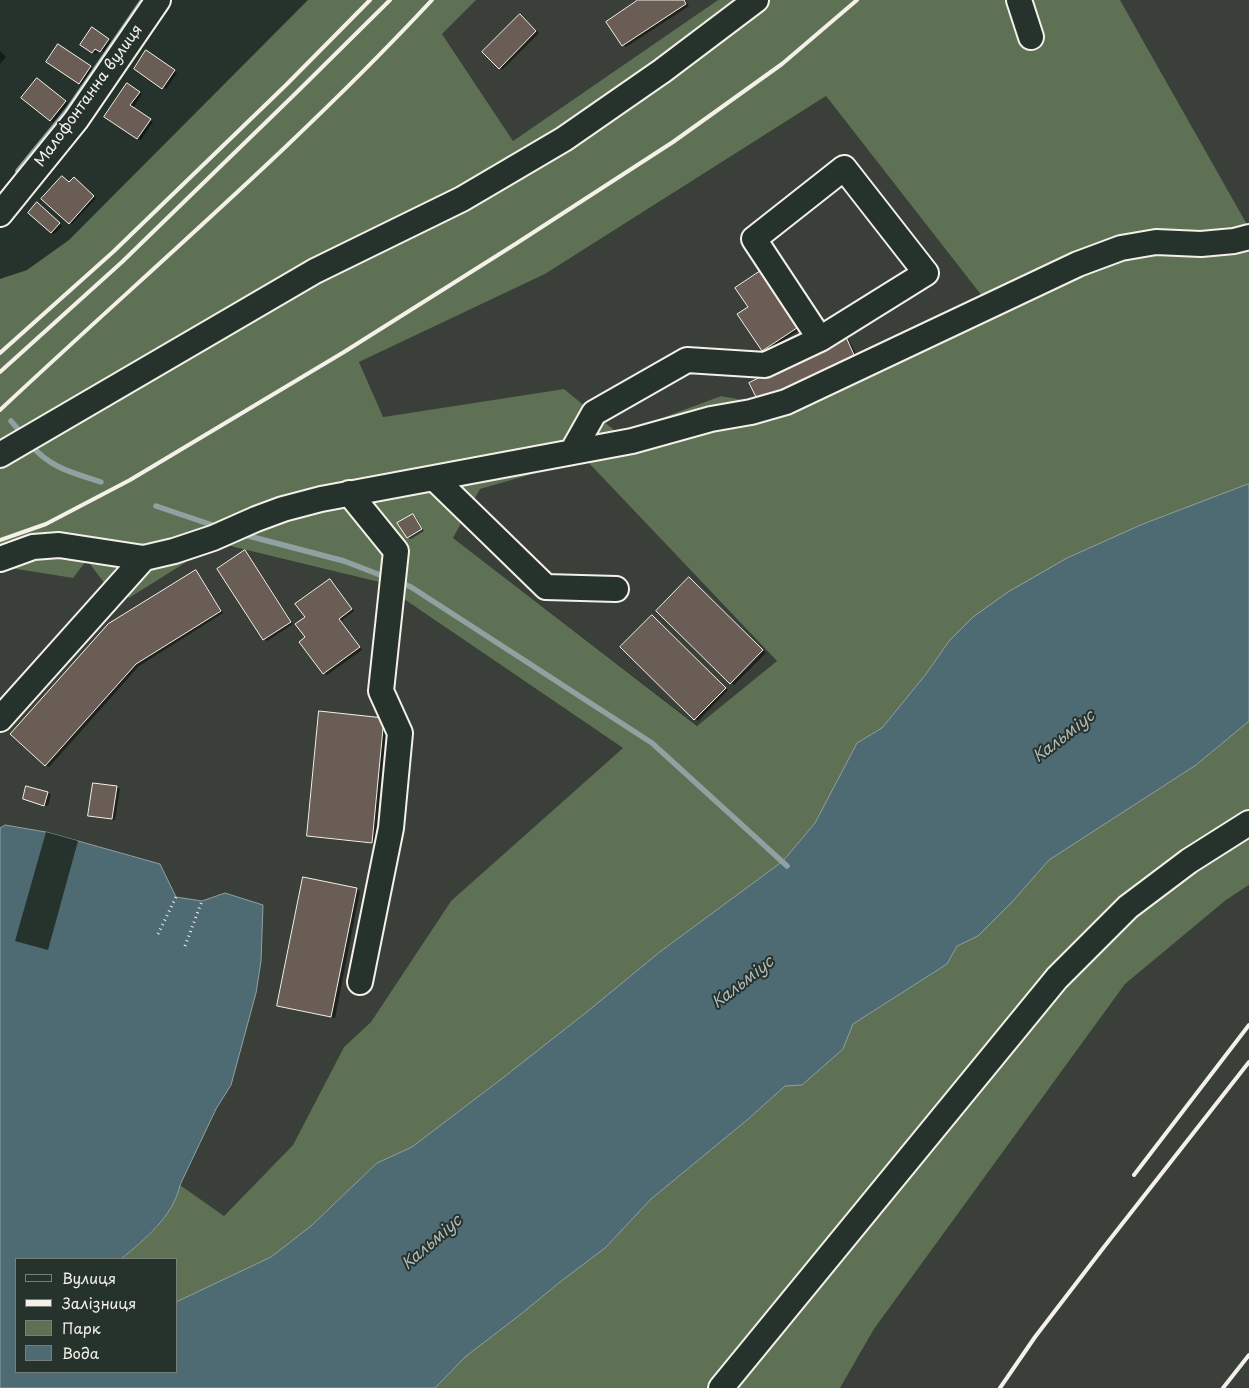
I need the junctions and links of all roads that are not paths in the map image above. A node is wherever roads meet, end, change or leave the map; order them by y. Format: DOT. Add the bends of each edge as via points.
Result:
graph roads {
  1 [pos="158,0"];
  2 [pos="756,0"];
  3 [pos="1020,0"];
  4 [pos="1031,37"];
  5 [pos="0,214"];
  6 [pos="1249,237"];
  7 [pos="820,339"];
  8 [pos="572,452"];
  9 [pos="3,454"];
  10 [pos="434,478"];
  11 [pos="349,493"];
  12 [pos="0,558"];
  13 [pos="144,558"];
  14 [pos="616,590"];
  15 [pos="0,719"];
  16 [pos="1249,823"];
  17 [pos="360,982"];
  18 [pos="721,1388"];
  1 -- 5 [label="street, Малофонтанна вулиця" via="76,120"];
  2 -- 9 [label="street" via="564,139 462,199 315,272"];
  3 -- 4 [label="street"];
  6 -- 8 [label="street" via="1200,244 1156,242 1121,248 1078,264 786,402 711,418 632,441"];
  7 -- 7 [label="street" via="754,239 844,168 926,273"];
  7 -- 8 [label="street" via="765,365 686,360 594,413"];
  8 -- 10 [label="street"];
  10 -- 11 [label="street"];
  10 -- 14 [label="street" via="546,588"];
  11 -- 13 [label="street" via="284,509 213,538"];
  11 -- 17 [label="street" via="396,551 382,691 400,733 391,828"];
  12 -- 13 [label="street" via="33,548 59,545"];
  13 -- 15 [label="street"];
  16 -- 18 [label="street" via="1128,907 1057,978"];
}
